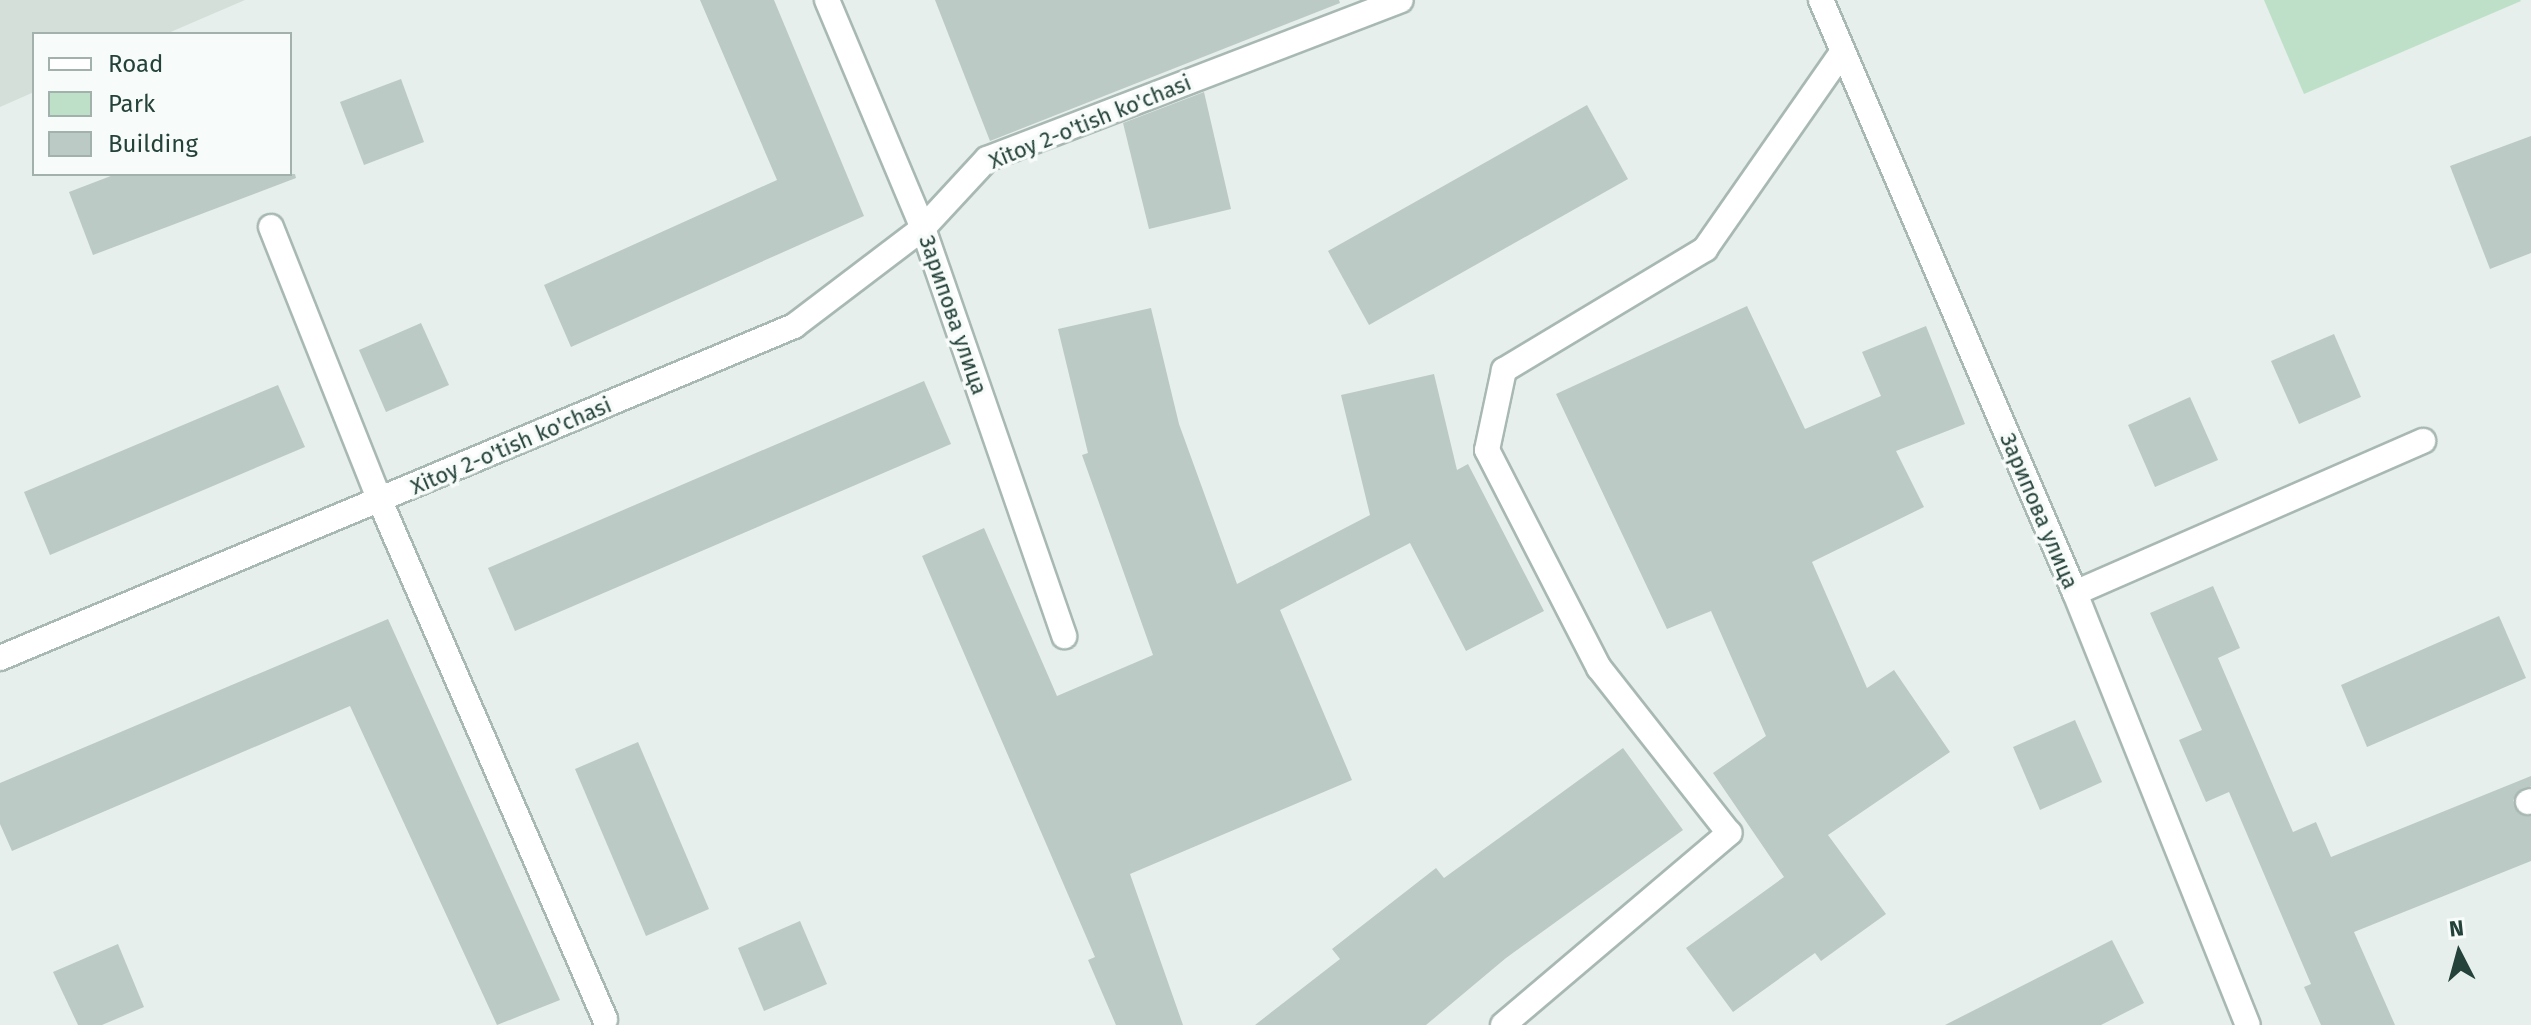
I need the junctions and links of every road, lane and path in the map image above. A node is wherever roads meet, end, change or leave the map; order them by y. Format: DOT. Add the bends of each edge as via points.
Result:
graph roads {
  1 [pos="827,0"];
  2 [pos="1401,0"];
  3 [pos="1821,0"];
  4 [pos="1841,54"];
  5 [pos="271,227"];
  6 [pos="923,228"];
  7 [pos="2423,441"];
  8 [pos="380,501"];
  9 [pos="2075,593"];
  10 [pos="1064,636"];
  11 [pos="0,658"];
  12 [pos="605,1019"];
  13 [pos="1503,1025"];
  14 [pos="2248,1025"];
  1 -- 6 [label="street, Зарипова улица"];
  2 -- 6 [label="street, Xitoy 2-o'tish ko'chasi" via="987,159"];
  3 -- 4 [label="street, Зарипова улица"];
  4 -- 9 [label="street, Зарипова улица"];
  4 -- 13 [label="street" via="1705,249 1504,370 1487,450 1599,668 1729,833"];
  5 -- 8 [label="street"];
  6 -- 8 [label="street, Xitoy 2-o'tish ko'chasi" via="794,326"];
  6 -- 10 [label="street, Зарипова улица"];
  7 -- 9 [label="street"];
  8 -- 11 [label="street, Xitoy 2-o'tish ko'chasi"];
  8 -- 12 [label="street"];
  9 -- 14 [label="street, Зарипова улица"];
}
